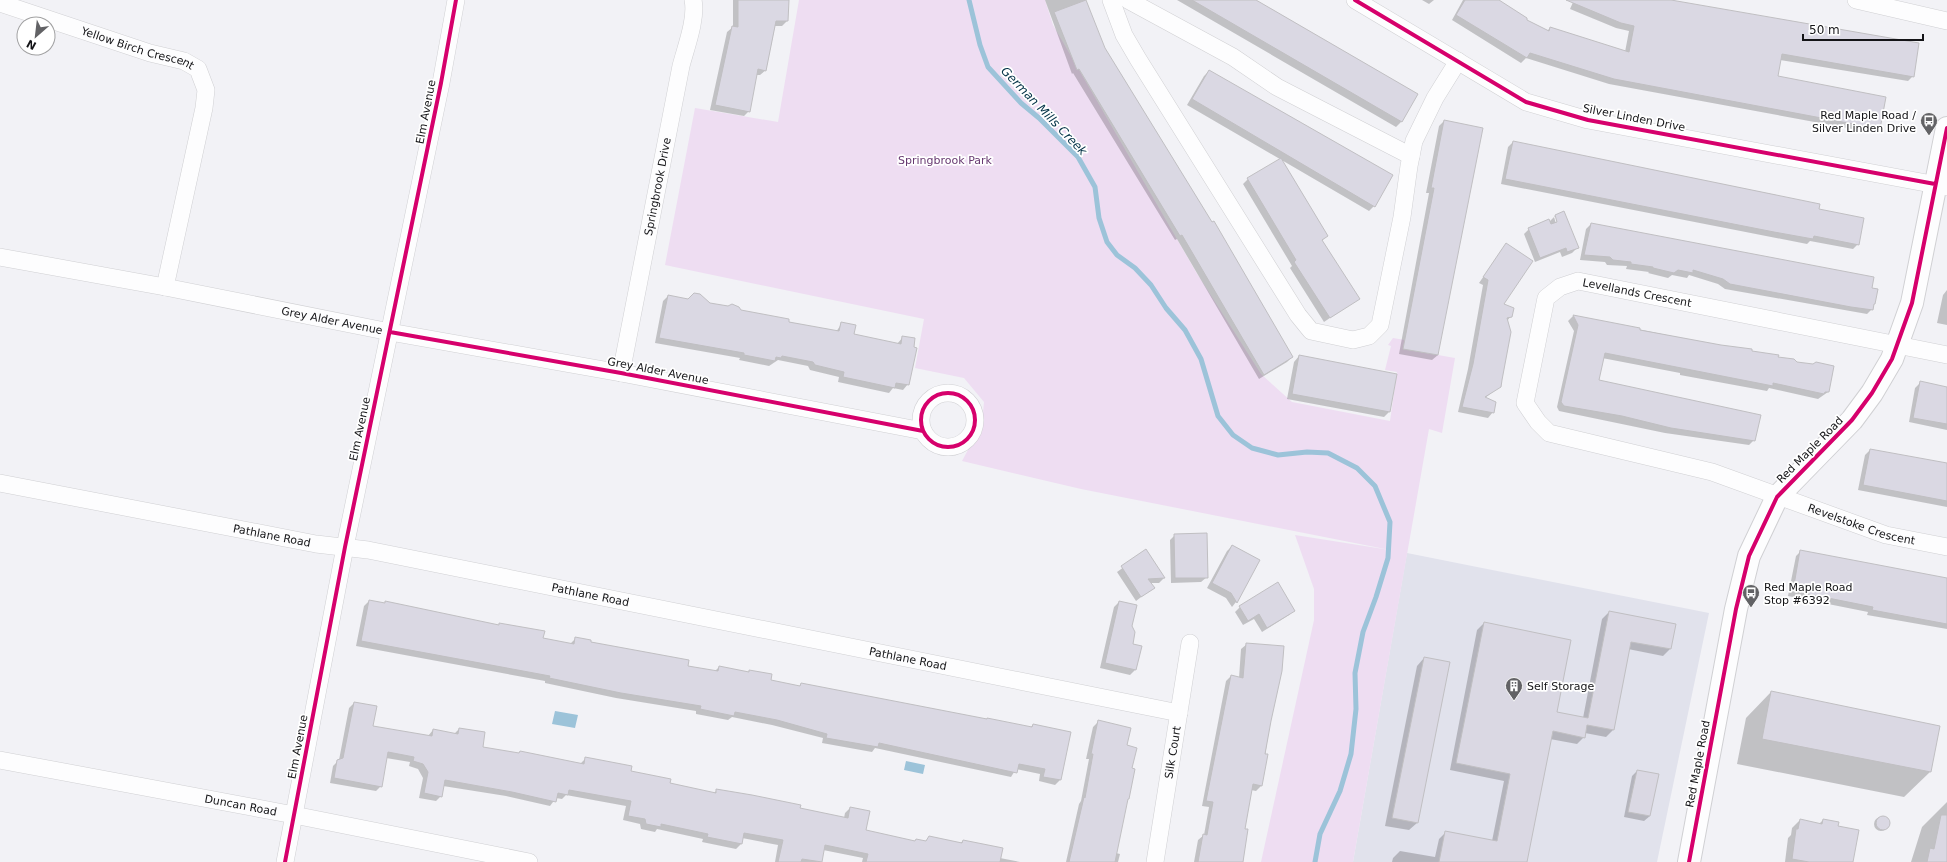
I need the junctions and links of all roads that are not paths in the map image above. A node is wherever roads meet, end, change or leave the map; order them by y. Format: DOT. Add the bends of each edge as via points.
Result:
graph roads {
  1 [pos="456,0"];
  2 [pos="693,0"];
  3 [pos="1111,0"];
  4 [pos="1128,0"];
  5 [pos="1355,0"];
  6 [pos="1856,0"];
  7 [pos="0,3"];
  8 [pos="1947,21"];
  9 [pos="1458,61"];
  10 [pos="1947,128"];
  11 [pos="1411,156"];
  12 [pos="1941,186"];
  13 [pos="0,257"];
  14 [pos="165,287"];
  15 [pos="390,332"];
  16 [pos="1896,345"];
  17 [pos="1947,355"];
  18 [pos="621,373"];
  19 [pos="923,431"];
  20 [pos="0,483"];
  21 [pos="1777,497"];
  22 [pos="345,547"];
  23 [pos="1947,547"];
  24 [pos="1190,643"];
  25 [pos="1179,714"];
  26 [pos="0,760"];
  27 [pos="294,815"];
  28 [pos="285,862"];
  29 [pos="529,862"];
  30 [pos="1155,862"];
  31 [pos="1689,862"];
  1 -- 15 [label="street, Elm Avenue"];
  2 -- 18 [label="street, Springbrook Drive" via="692,22 681,66"];
  3 -- 11 [label="street" via="1124,35 1138,59 1298,315 1311,331 1353,340 1369,336 1380,326 1402,217"];
  4 -- 11 [label="street" via="1233,57 1277,87"];
  5 -- 9 [label="street, Silver Linden Drive"];
  6 -- 8 [label="street"];
  7 -- 14 [label="street, Yellow Birch Crescent" via="150,53 184,61 198,69 206,90 204,108"];
  9 -- 11 [label="street" via="1425,117 1414,141"];
  9 -- 12 [label="street, Silver Linden Drive" via="1526,102 1588,120"];
  10 -- 12 [label="street, Red Maple Road"];
  12 -- 16 [label="street, Red Maple Road" via="1912,303"];
  13 -- 14 [label="street, Grey Alder Avenue"];
  14 -- 15 [label="street, Grey Alder Avenue"];
  15 -- 18 [label="street, Grey Alder Avenue"];
  15 -- 22 [label="street, Elm Avenue"];
  16 -- 17 [label="street, Levellands Crescent"];
  16 -- 21 [label="street, Red Maple Road" via="1892,359 1852,420"];
  16 -- 21 [label="street, Levellands Crescent" via="1578,281 1560,287 1546,298 1525,403 1549,433 1712,472"];
  18 -- 19 [label="street, Grey Alder Avenue"];
  20 -- 22 [label="street, Pathlane Road" via="316,544"];
  21 -- 23 [label="street, Revelstoke Crescent" via="1886,535"];
  21 -- 31 [label="street, Red Maple Road" via="1749,556 1738,601"];
  22 -- 25 [label="street, Pathlane Road"];
  22 -- 27 [label="street, Elm Avenue"];
  24 -- 25 [label="street, Silk Court"];
  25 -- 30 [label="street, Silk Court"];
  26 -- 27 [label="street, Duncan Road"];
  27 -- 28 [label="street, Elm Avenue"];
  27 -- 29 [label="street, Duncan Road"];
}
